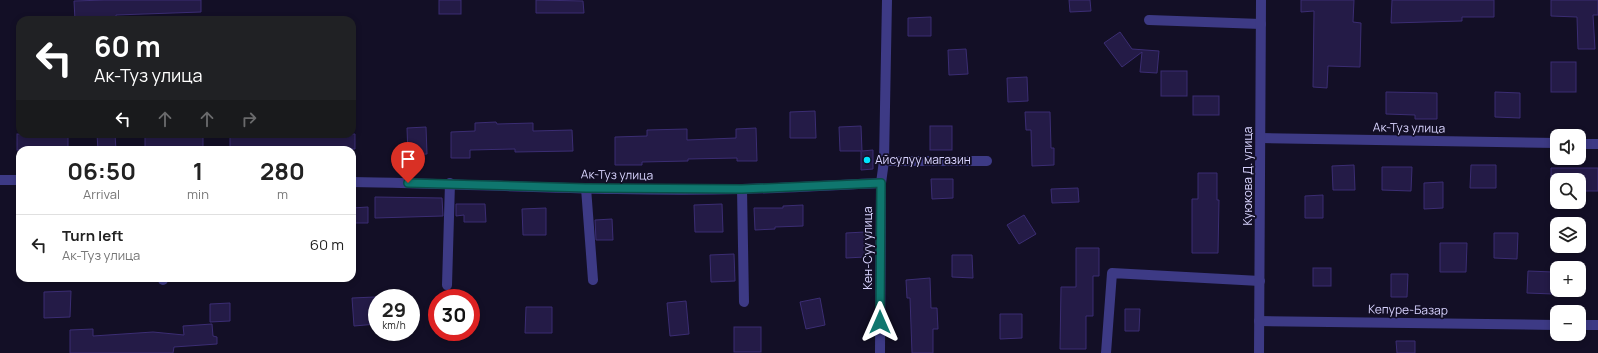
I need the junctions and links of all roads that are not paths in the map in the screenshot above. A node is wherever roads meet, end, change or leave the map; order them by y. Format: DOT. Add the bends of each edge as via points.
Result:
graph roads {
  1 [pos="887,0"];
  2 [pos="1261,0"];
  3 [pos="1149,20"];
  4 [pos="1261,24"];
  5 [pos="1261,138"];
  6 [pos="1550,144"];
  7 [pos="1586,144"];
  8 [pos="1598,144"];
  9 [pos="884,161"];
  10 [pos="987,161"];
  11 [pos="0,180"];
  12 [pos="16,180"];
  13 [pos="356,182"];
  14 [pos="450,183"];
  15 [pos="881,183"];
  16 [pos="586,188"];
  17 [pos="742,189"];
  18 [pos="593,280"];
  19 [pos="1260,281"];
  20 [pos="447,285"];
  21 [pos="744,302"];
  22 [pos="1259,321"];
  23 [pos="1550,325"];
  24 [pos="1586,325"];
  25 [pos="1598,325"];
  26 [pos="880,353"];
  27 [pos="1106,353"];
  28 [pos="1259,353"];
  1 -- 9 [label="street, Кен-Суу улица"];
  2 -- 4 [label="street, Куюкова Д. улица"];
  3 -- 4 [label="street"];
  4 -- 5 [label="street, Куюкова Д. улица"];
  5 -- 6 [label="street, Ак-Туз улица"];
  5 -- 19 [label="street, Куюкова Д. улица"];
  7 -- 8 [label="street"];
  9 -- 10 [label="street"];
  9 -- 15 [label="street, Кен-Суу улица"];
  11 -- 12 [label="street"];
  13 -- 14 [label="street, Ак-Туз улица"];
  14 -- 16 [label="street, Ак-Туз улица"];
  14 -- 20 [label="street"];
  15 -- 17 [label="street, Ак-Туз улица"];
  15 -- 26 [label="street, Кен-Суу улица"];
  16 -- 17 [label="street, Ак-Туз улица"];
  16 -- 18 [label="street"];
  17 -- 21 [label="street"];
  19 -- 22 [label="street, Куюкова Д. улица"];
  19 -- 27 [label="street" via="1112,273"];
  22 -- 23 [label="street, Кепуре-Базар"];
  22 -- 28 [label="street, Куюкова Д. улица"];
  24 -- 25 [label="street"];
}
